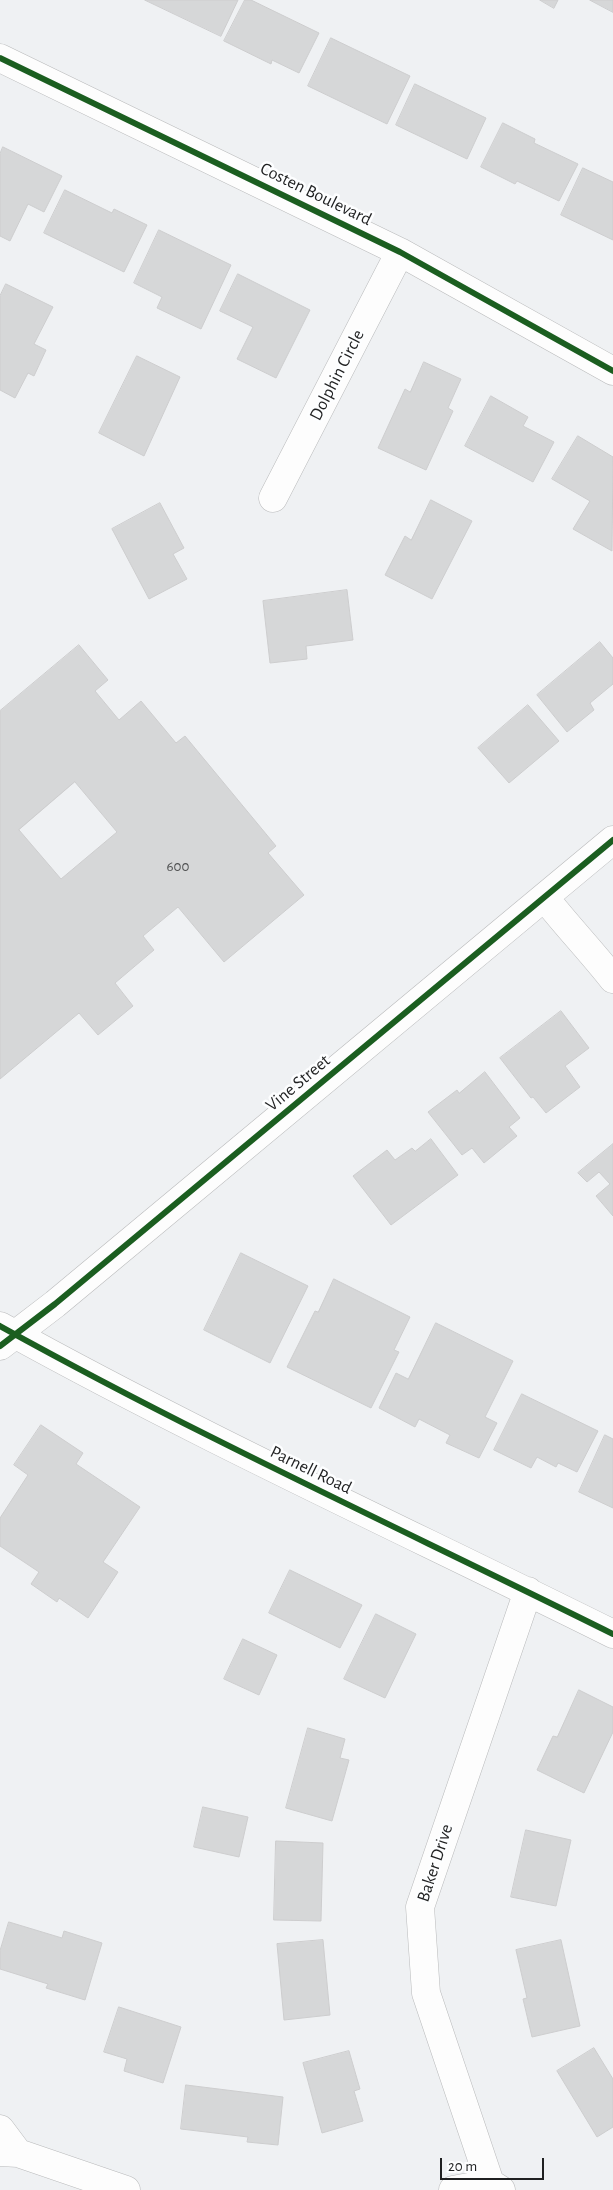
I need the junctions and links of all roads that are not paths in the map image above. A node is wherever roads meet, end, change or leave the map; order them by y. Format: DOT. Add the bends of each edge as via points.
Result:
graph roads {
  1 [pos="0,58"];
  2 [pos="400,252"];
  3 [pos="613,371"];
  4 [pos="273,498"];
  5 [pos="613,840"];
  6 [pos="545,898"];
  7 [pos="613,979"];
  8 [pos="5,1335"];
  9 [pos="528,1592"];
  10 [pos="613,1634"];
  11 [pos="0,2129"];
  12 [pos="9,2153"];
  13 [pos="496,2186"];
  14 [pos="126,2190"];
  15 [pos="453,2190"];
  1 -- 2 [label="street, Costen Boulevard"];
  2 -- 3 [label="street, Costen Boulevard"];
  2 -- 4 [label="street, Dolphin Circle"];
  5 -- 6 [label="street, Vine Street"];
  6 -- 7 [label="street"];
  6 -- 8 [label="street, Vine Street" via="55,1304"];
  8 -- 9 [label="street, Parnell Road"];
  9 -- 10 [label="street, Parnell Road"];
  9 -- 13 [label="street, Baker Drive" via="420,1907 426,1993"];
  11 -- 12 [label="street"];
  12 -- 14 [label="street"];
  13 -- 15 [label="street"];
}
